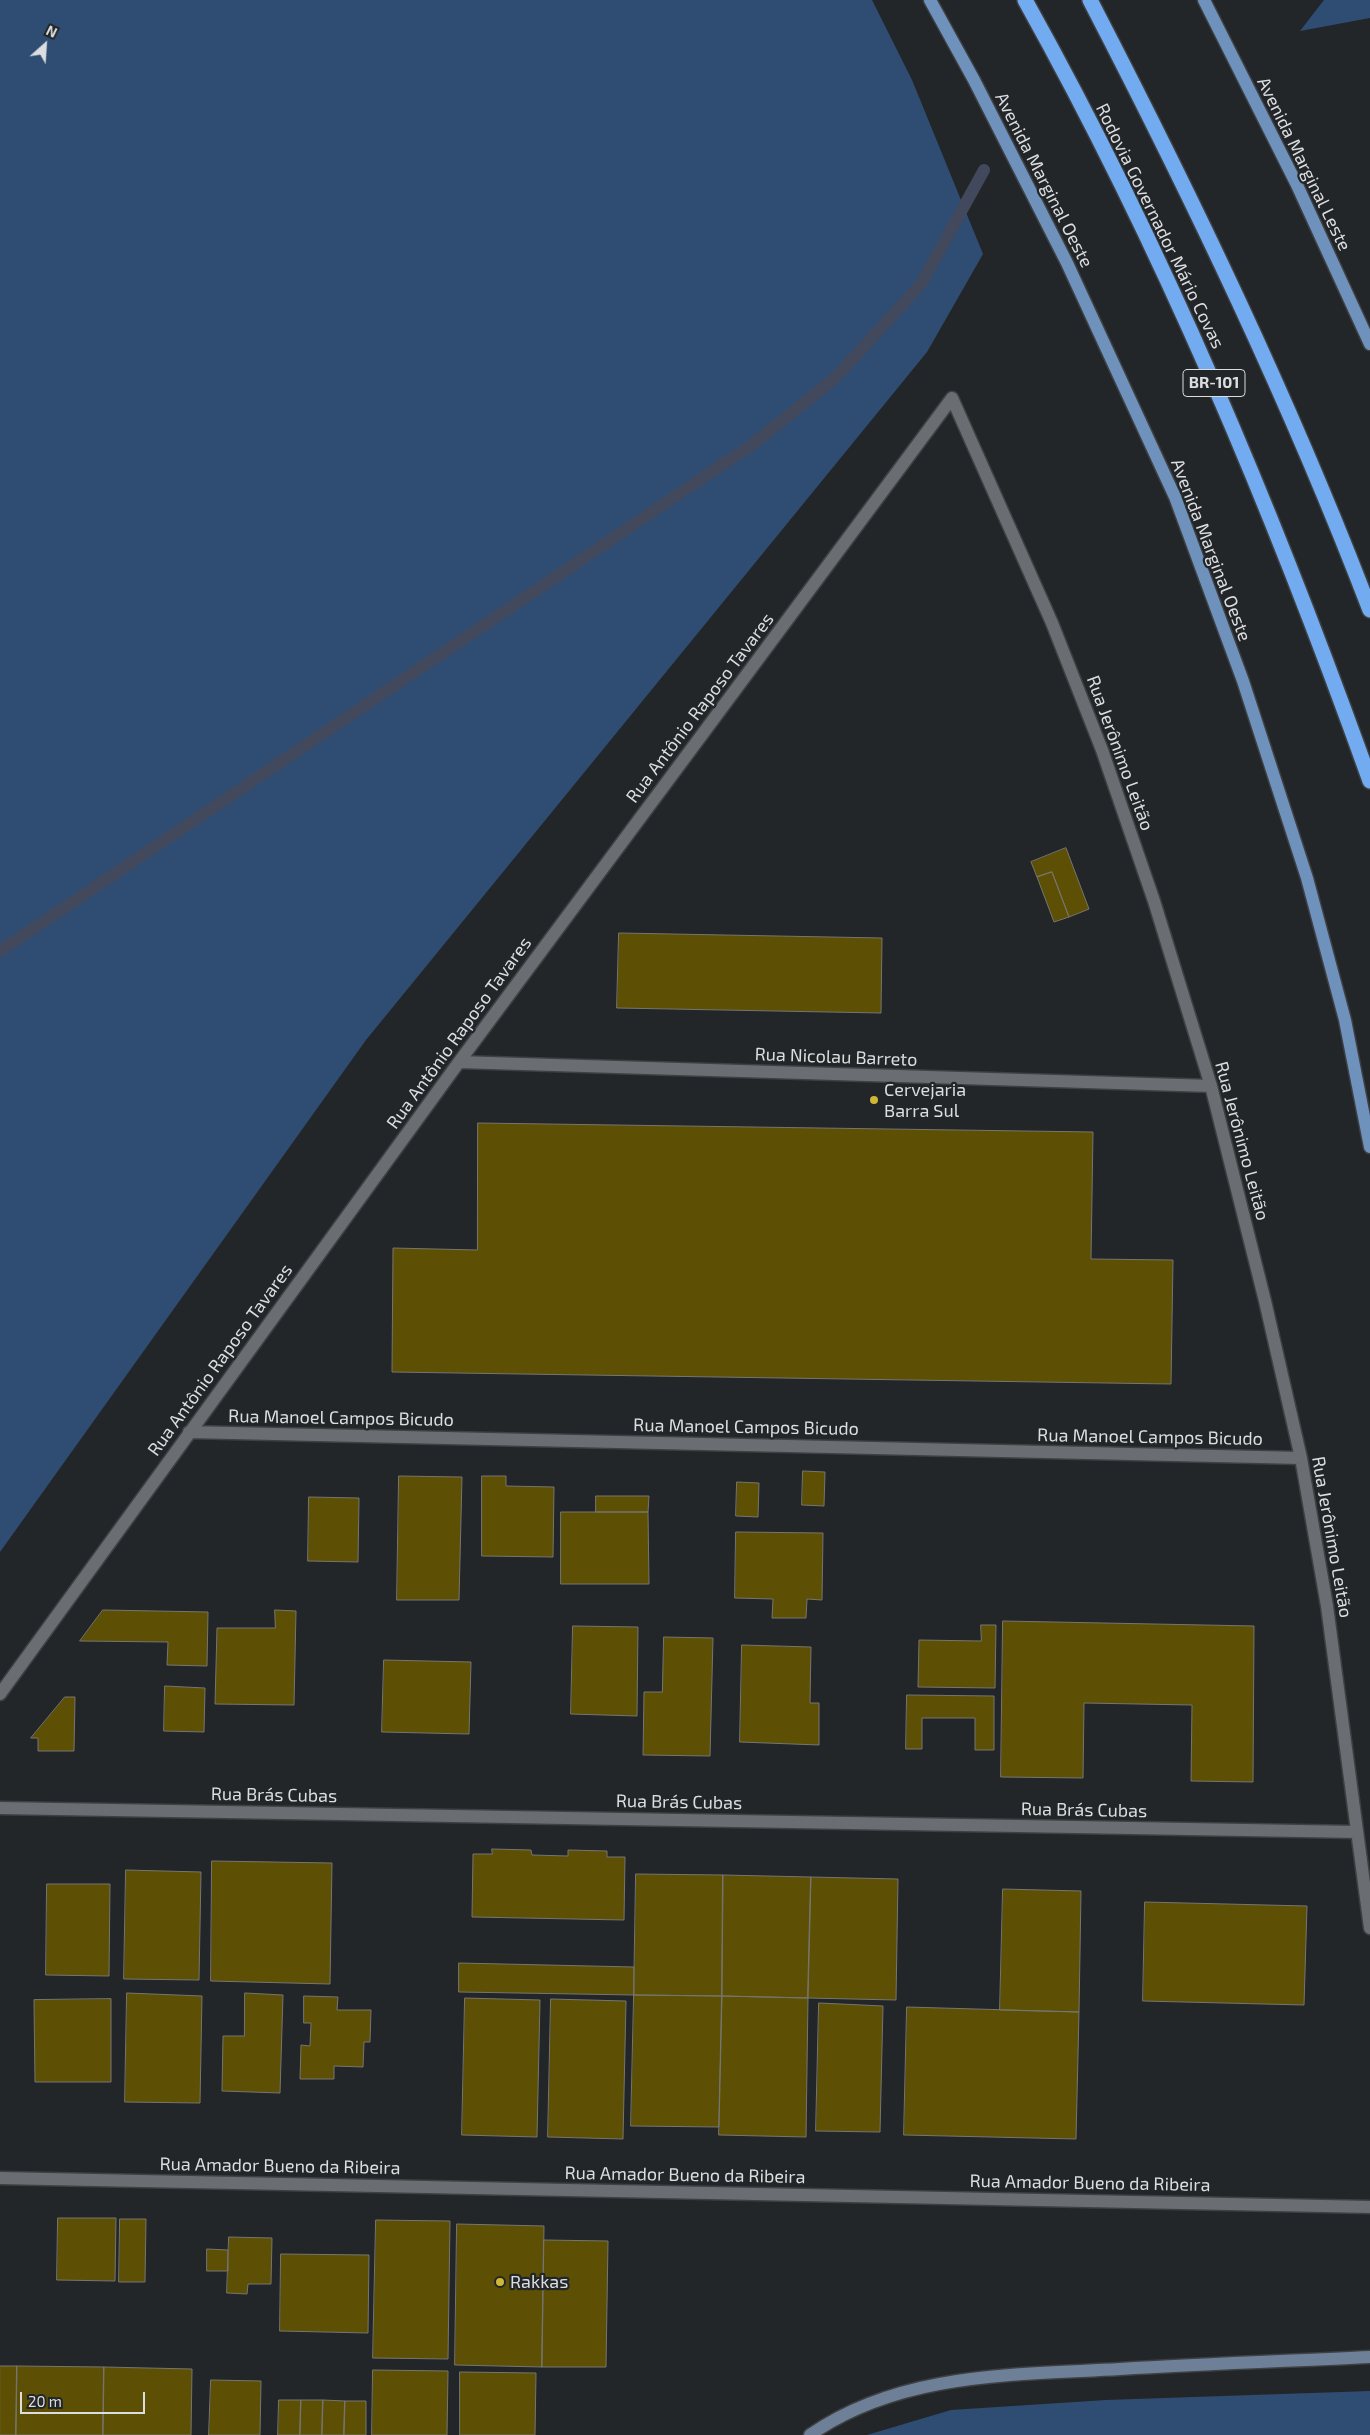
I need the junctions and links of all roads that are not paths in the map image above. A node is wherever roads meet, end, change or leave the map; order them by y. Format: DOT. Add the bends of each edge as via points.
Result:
graph roads {
  1 [pos="930,0"];
  2 [pos="1025,0"];
  3 [pos="1090,0"];
  4 [pos="1204,0"];
  5 [pos="1370,344"];
  6 [pos="952,398"];
  7 [pos="1370,610"];
  8 [pos="1370,781"];
  9 [pos="459,1062"];
  10 [pos="1211,1086"];
  11 [pos="1370,1147"];
  12 [pos="189,1432"];
  13 [pos="1301,1458"];
  14 [pos="0,1694"];
  15 [pos="0,1808"];
  16 [pos="1357,1832"];
  17 [pos="1370,1928"];
  18 [pos="0,2178"];
  19 [pos="1370,2207"];
  20 [pos="1370,2357"];
  21 [pos="810,2435"];
  1 -- 11 [label="main road, Avenida Marginal Oeste" via="1067,262 1175,497 1244,682 1307,878 1345,1020"];
  2 -- 8 [label="highway, Rodovia Governador Mário Covas / BR-101" via="1128,198 1205,363 1273,523"];
  3 -- 7 [label="highway, BR-101" via="1224,266 1272,372"];
  4 -- 5 [label="main road, Avenida Marginal Leste" via="1297,185"];
  6 -- 9 [label="street, Rua Antônio Raposo Tavares"];
  6 -- 10 [label="street, Rua Jerônimo Leitão" via="1052,623 1102,750 1154,901"];
  9 -- 10 [label="street, Rua Nicolau Barreto"];
  9 -- 12 [label="street, Rua Antônio Raposo Tavares"];
  10 -- 13 [label="street, Rua Jerônimo Leitão"];
  12 -- 13 [label="street, Rua Manoel Campos Bicudo"];
  12 -- 14 [label="street, Rua Antônio Raposo Tavares"];
  13 -- 16 [label="street, Rua Jerônimo Leitão" via="1327,1606"];
  15 -- 16 [label="street, Rua Brás Cubas"];
  16 -- 17 [label="street, Rua Jerônimo Leitão"];
  18 -- 19 [label="street, Rua Amador Bueno da Ribeira"];
  20 -- 21 [label="main road" via="977,2377 894,2393 828,2423"];
}
